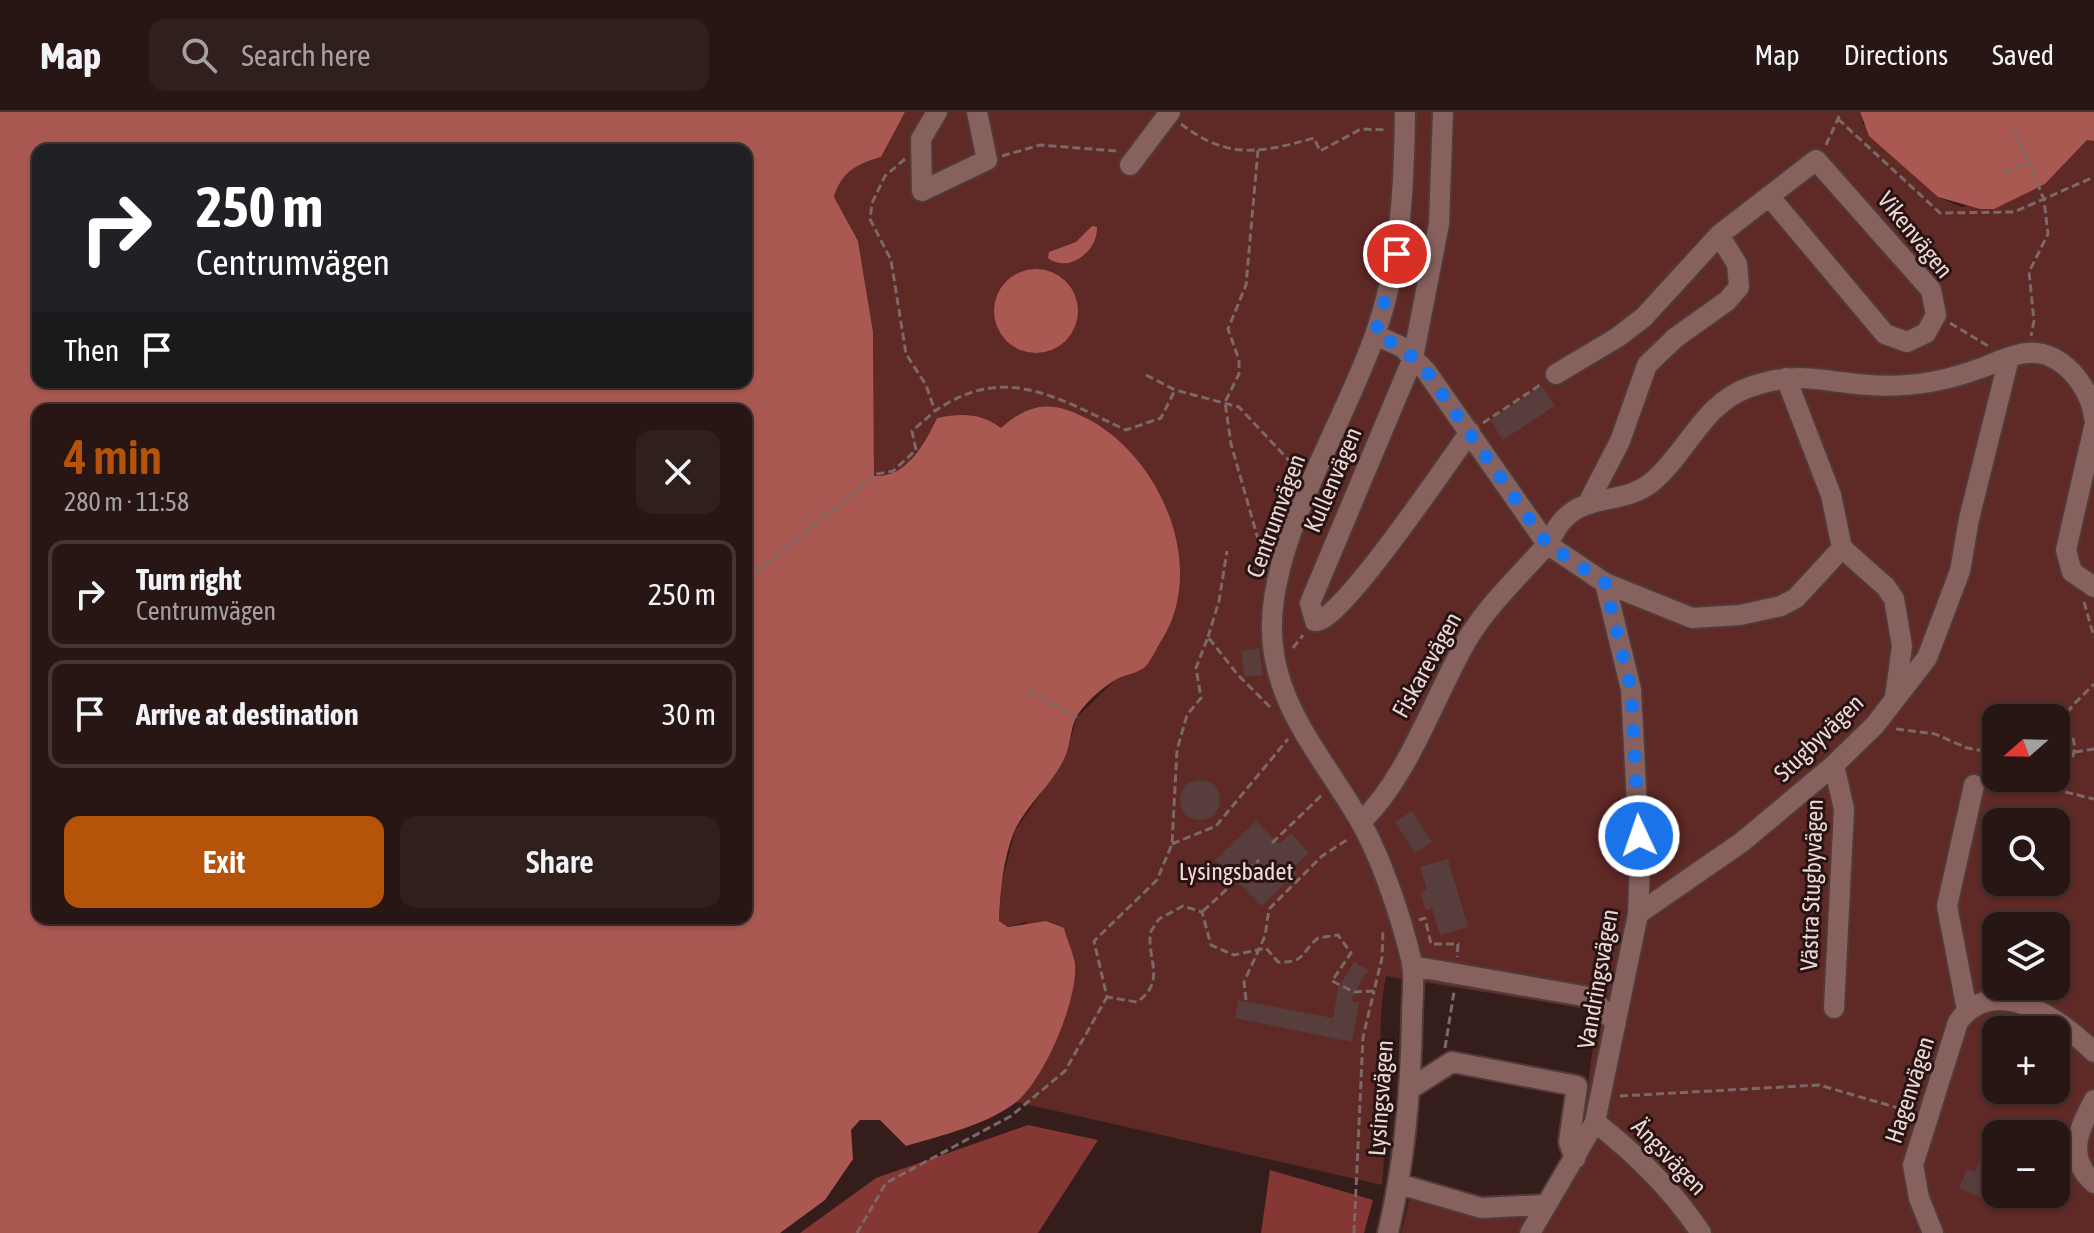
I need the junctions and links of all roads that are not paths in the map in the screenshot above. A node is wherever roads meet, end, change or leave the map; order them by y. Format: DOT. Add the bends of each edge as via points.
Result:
graph roads {
  1 [pos="937,112"];
  2 [pos="977,112"];
  3 [pos="1443,112"];
  4 [pos="1170,113"];
  5 [pos="1405,122"];
  6 [pos="1135,159"];
  7 [pos="1769,196"];
  8 [pos="1719,235"];
  9 [pos="1375,335"];
  10 [pos="2018,355"];
  11 [pos="1413,358"];
  12 [pos="1556,374"];
  13 [pos="1964,375"];
  14 [pos="1786,378"];
  15 [pos="1994,409"];
  16 [pos="2094,418"];
  17 [pos="2094,427"];
  18 [pos="1470,432"];
  19 [pos="1588,503"];
  20 [pos="1547,544"];
  21 [pos="1842,548"];
  22 [pos="1605,583"];
  23 [pos="2088,584"];
  24 [pos="1895,697"];
  25 [pos="1834,765"];
  26 [pos="1974,785"];
  27 [pos="1361,822"];
  28 [pos="1638,914"];
  29 [pos="1412,966"];
  30 [pos="1834,1008"];
  31 [pos="1967,1010"];
  32 [pos="1616,1023"];
  33 [pos="2094,1052"];
  34 [pos="1411,1088"];
  35 [pos="2094,1100"];
  36 [pos="1595,1122"];
  37 [pos="1575,1159"];
  38 [pos="2094,1183"];
  39 [pos="1399,1184"];
  40 [pos="1544,1205"];
  41 [pos="1388,1233"];
  42 [pos="1530,1233"];
  43 [pos="1701,1233"];
  44 [pos="1933,1233"];
  1 -- 2 [label="street" via="925,128 920,149 922,191 987,160"];
  3 -- 11 [label="street, Kullenvägen" via="1439,224"];
  4 -- 6 [label="street"];
  5 -- 9 [label="street, Centrumvägen" via="1397,254"];
  7 -- 7 [label="street, Vikenvägen" via="1816,160 1931,290 1936,315 1926,333 1916,340 1897,341 1885,334"];
  7 -- 8 [label="street"];
  8 -- 12 [label="street" via="1644,317"];
  8 -- 19 [label="street" via="1737,264 1739,287 1647,365 1620,441"];
  9 -- 11 [label="street"];
  9 -- 27 [label="street, Centrumvägen" via="1312,481 1278,578 1272,623 1278,681 1298,725"];
  10 -- 13 [label="street, Fiskarevägen"];
  10 -- 15 [label="street, Stugbyvägen"];
  10 -- 16 [label="street" via="2054,360 2077,378"];
  11 -- 18 [label="street"];
  11 -- 18 [label="street, Kullenvägen" via="1310,603 1315,621 1329,618 1358,585"];
  13 -- 14 [label="street, Fiskarevägen" via="1895,386"];
  13 -- 15 [label="street" via="1981,385"];
  14 -- 19 [label="street, Fiskarevägen" via="1726,397 1642,488 1611,501"];
  14 -- 21 [label="street" via="1831,495"];
  15 -- 24 [label="street, Stugbyvägen" via="1952,593 1927,658"];
  17 -- 23 [label="street" via="2066,550 2072,572"];
  18 -- 20 [label="street"];
  19 -- 20 [label="street, Fiskarevägen" via="1563,519"];
  20 -- 22 [label="street"];
  20 -- 27 [label="street, Fiskarevägen" via="1467,639 1384,795"];
  21 -- 22 [label="street" via="1796,598 1740,615 1692,618"];
  21 -- 24 [label="street" via="1894,599 1902,646"];
  22 -- 28 [label="street, Vandringsvägen" via="1631,689"];
  24 -- 25 [label="street, Stugbyvägen"];
  25 -- 28 [label="street, Stugbyvägen" via="1742,842"];
  25 -- 30 [label="street, Västra Stugbyvägen" via="1844,809"];
  26 -- 31 [label="street" via="1947,906"];
  27 -- 29 [label="street, Centrumvägen"];
  28 -- 32 [label="street, Vandringsvägen"];
  29 -- 32 [label="street" via="1583,996"];
  29 -- 34 [label="street, Lysingsvägen"];
  31 -- 33 [label="street" via="1988,999 2027,1006 2060,1021"];
  31 -- 44 [label="street, Hagenvägen" via="1958,1022 1913,1165"];
  32 -- 36 [label="street, Vandringsvägen"];
  34 -- 37 [label="street" via="1452,1062 1577,1086 1569,1142"];
  34 -- 39 [label="street, Lysingsvägen"];
  35 -- 38 [label="street" via="2076,1149 2083,1172"];
  36 -- 37 [label="street, Vandringsvägen"];
  36 -- 43 [label="street, Ängsvägen" via="1668,1189"];
  37 -- 40 [label="street, Vandringsvägen"];
  39 -- 40 [label="street" via="1481,1208"];
  39 -- 41 [label="street, Lysingsvägen"];
  40 -- 42 [label="street, Vandringsvägen"];
}
